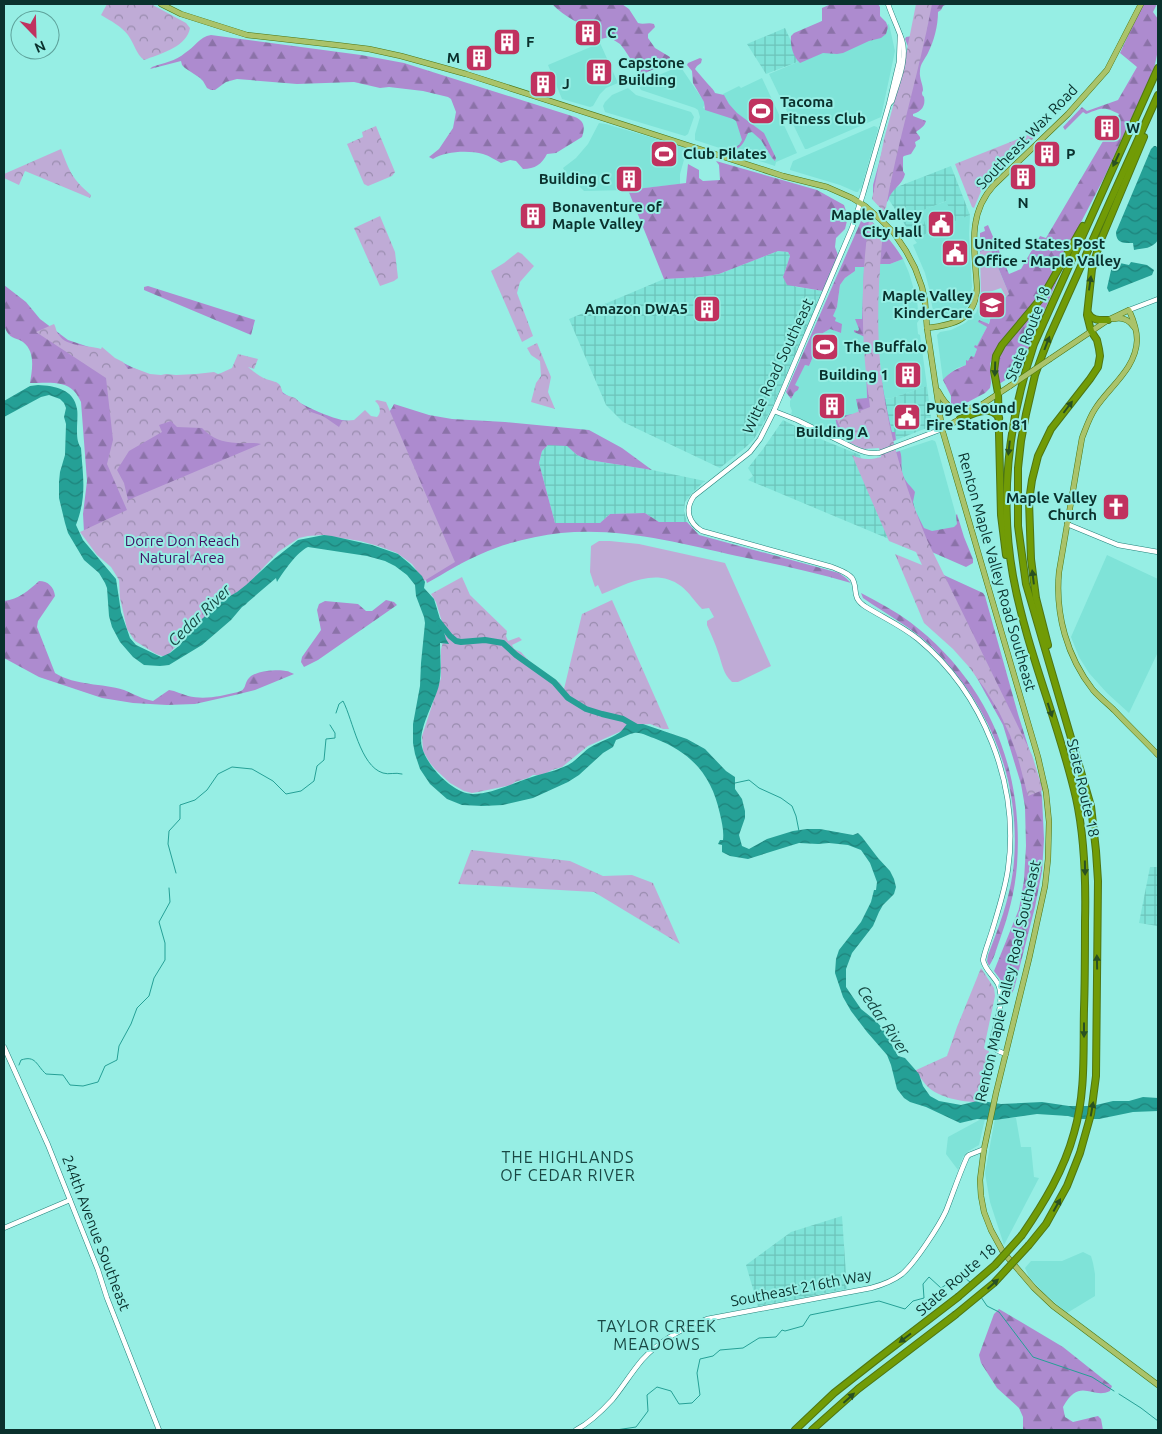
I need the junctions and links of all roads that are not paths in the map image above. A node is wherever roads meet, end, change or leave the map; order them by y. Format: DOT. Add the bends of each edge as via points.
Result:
graph roads {
  1 [pos="161,4"];
  2 [pos="888,4"];
  3 [pos="1141,4"];
  4 [pos="900,35"];
  5 [pos="1158,68"];
  6 [pos="897,72"];
  7 [pos="895,90"];
  8 [pos="1158,95"];
  9 [pos="1158,100"];
  10 [pos="889,104"];
  11 [pos="1103,189"];
  12 [pos="860,203"];
  13 [pos="1158,299"];
  14 [pos="1129,310"];
  15 [pos="1087,312"];
  16 [pos="1108,320"];
  17 [pos="1100,325"];
  18 [pos="927,328"];
  19 [pos="1136,329"];
  20 [pos="1091,332"];
  21 [pos="936,386"];
  22 [pos="998,393"];
  23 [pos="980,406"];
  24 [pos="774,411"];
  25 [pos="999,418"];
  26 [pos="960,419"];
  27 [pos="942,429"];
  28 [pos="1067,524"];
  29 [pos="1158,552"];
  30 [pos="1022,614"];
  31 [pos="1053,676"];
  32 [pos="1158,754"];
  33 [pos="4,1047"];
  34 [pos="1006,1054"];
  35 [pos="984,1149"];
  36 [pos="70,1200"];
  37 [pos="4,1228"];
  38 [pos="1158,1385"];
  39 [pos="159,1430"];
  40 [pos="576,1430"];
  41 [pos="795,1430"];
  42 [pos="812,1430"];
  1 -- 12 [label="main road, Renton Maple Valley Road Southeast" via="248,36 369,49 410,58 827,187"];
  2 -- 4 [label="street, Witte Road Southeast"];
  3 -- 18 [label="main road, Southeast Wax Road" via="1107,70 1068,114 983,198 974,226 977,288 972,308 955,323"];
  4 -- 6 [label="street, Witte Road Southeast"];
  4 -- 7 [label="street, Witte Road Southeast" via="903,57"];
  5 -- 11 [label="highway, State Route 18, one-way"];
  6 -- 7 [label="street"];
  6 -- 10 [label="street, Witte Road Southeast"];
  7 -- 10 [label="street, Witte Road Southeast"];
  31 -- 8 [label="highway, State Route 18, one-way" via="1023,565 1018,526 1021,440 1036,375 1050,335"];
  15 -- 9 [label="highway, one-way" via="1096,252"];
  10 -- 12 [label="street, Witte Road Southeast"];
  11 -- 22 [label="highway, one-way" via="1043,296 998,350 994,371"];
  11 -- 30 [label="highway, State Route 18, one-way" via="1034,344 1014,416 1006,478 1007,531"];
  12 -- 18 [label="main road, Renton Maple Valley Road Southeast" via="886,224 910,257 922,288"];
  12 -- 24 [label="street, Witte Road Southeast" via="846,246"];
  13 -- 14 [label="street"];
  14 -- 16 [label="main road"];
  14 -- 19 [label="main road"];
  15 -- 16 [label="highway" via="1094,319"];
  15 -- 20 [label="highway"];
  16 -- 17 [label="main road"];
  17 -- 19 [label="main road" via="1122,318"];
  17 -- 20 [label="main road"];
  18 -- 21 [label="main road, Renton Maple Valley Road Southeast"];
  19 -- 28 [label="main road" via="1137,341 1131,361 1087,423"];
  20 -- 22 [label="main road, bridge"];
  31 -- 20 [label="highway, one-way" via="1036,598 1029,501 1036,462 1046,438 1098,367 1099,349"];
  21 -- 23 [label="main road" via="952,409"];
  21 -- 27 [label="main road, Renton Maple Valley Road Southeast"];
  22 -- 23 [label="main road"];
  22 -- 25 [label="highway"];
  23 -- 26 [label="main road"];
  24 -- 27 [label="street" via="871,453"];
  24 -- 34 [label="street, Witte Road Southeast" via="750,452 692,498 688,510 690,518 702,531 846,573 852,578 860,602 917,638 954,676 978,712 997,758 1008,811 1008,871 984,958 985,968 1000,992 992,1045"];
  25 -- 26 [label="highway" via="989,410"];
  25 -- 30 [label="highway" via="1003,538"];
  26 -- 27 [label="main road"];
  27 -- 34 [label="main road, Renton Maple Valley Road Southeast" via="1038,757 1048,805 1050,842 1045,886"];
  28 -- 29 [label="street" via="1118,545"];
  28 -- 32 [label="main road" via="1058,594 1060,617 1068,644 1093,690"];
  30 -- 41 [label="highway, State Route 18, one-way, bridge" via="1082,826 1086,894 1084,1077 1080,1112 1060,1171 1047,1196 1022,1235 995,1266 834,1393"];
  42 -- 31 [label="highway, State Route 18, one-way, bridge" via="858,1389 994,1283 1046,1224 1060,1200 1084,1141 1096,1076 1098,881 1095,834"];
  33 -- 36 [label="street, 244th Avenue Southeast"];
  34 -- 35 [label="main road, Renton Maple Valley Road Southeast"];
  35 -- 38 [label="main road, Renton Maple Valley Road Southeast" via="981,1196 990,1230 1003,1252 1053,1306"];
  35 -- 40 [label="street, Southeast 216th Way" via="967,1157 943,1216 917,1256 898,1277 880,1286 706,1318 694,1323 651,1351 611,1401"];
  36 -- 37 [label="street"];
  36 -- 39 [label="street, 244th Avenue Southeast"];
}
